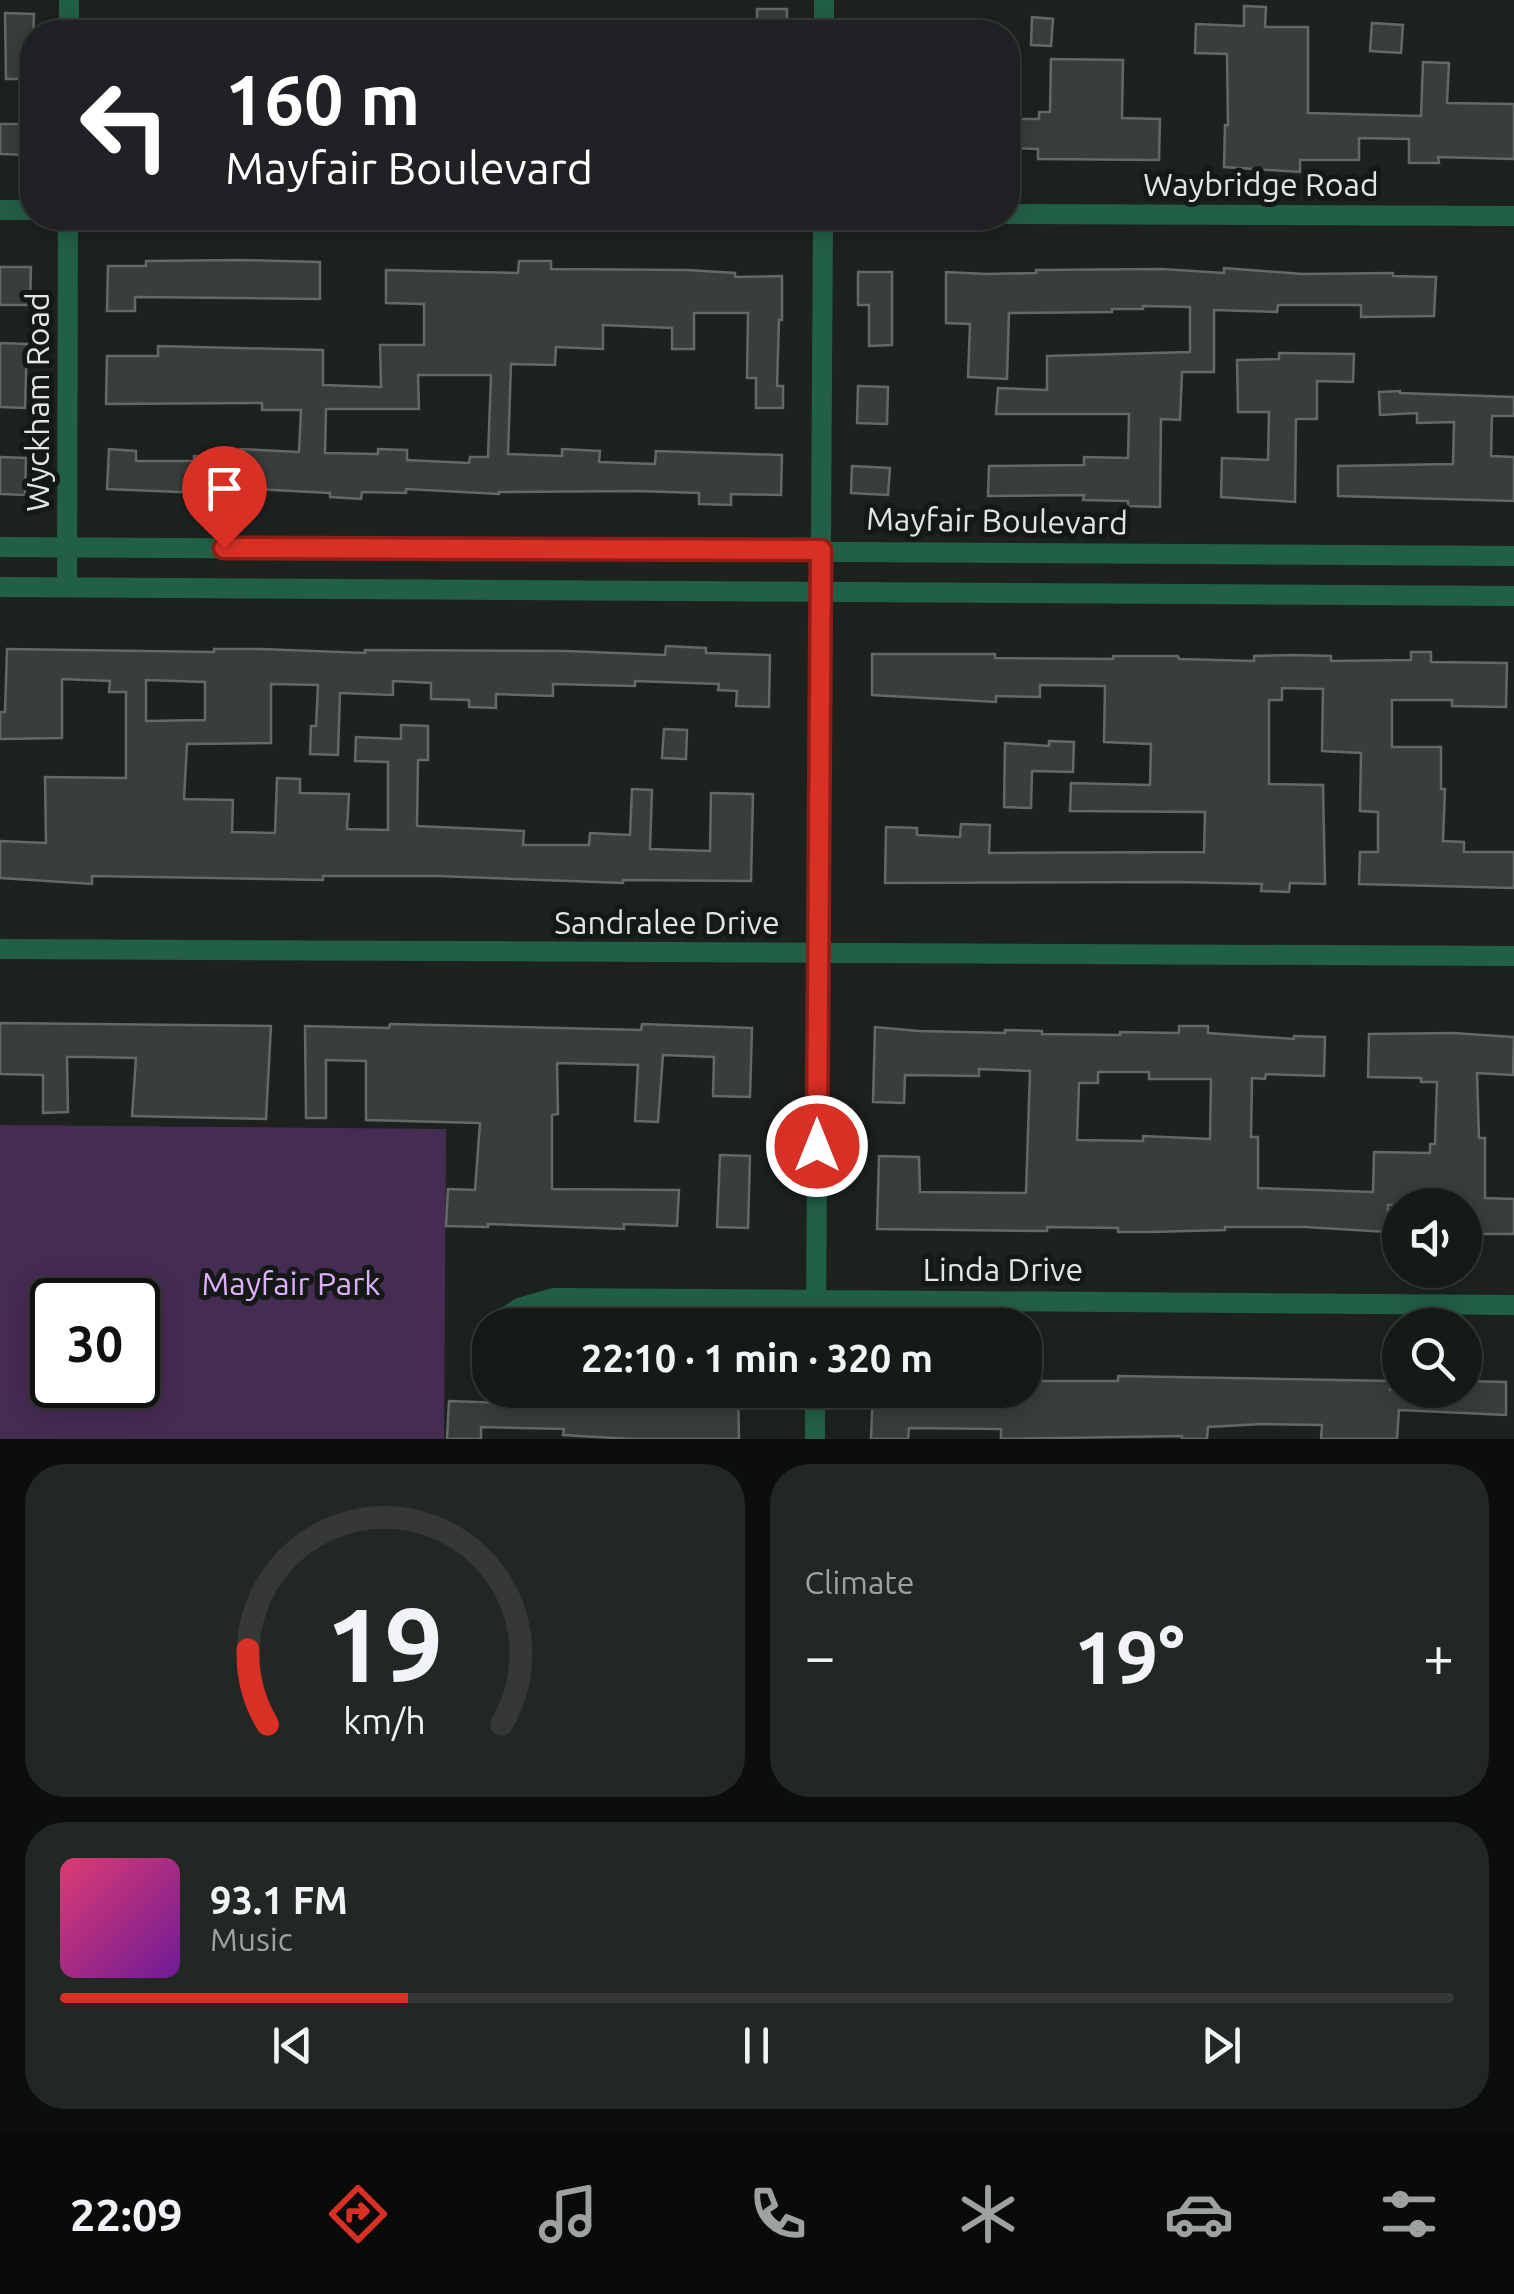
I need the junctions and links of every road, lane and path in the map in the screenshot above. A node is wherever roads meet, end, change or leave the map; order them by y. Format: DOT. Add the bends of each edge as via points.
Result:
graph roads {
  1 [pos="1020,214"];
  2 [pos="1514,216"];
  3 [pos="68,230"];
  4 [pos="823,230"];
  5 [pos="0,547"];
  6 [pos="67,548"];
  7 [pos="821,550"];
  8 [pos="1514,556"];
  9 [pos="0,587"];
  10 [pos="67,587"];
  11 [pos="820,592"];
  12 [pos="1514,596"];
  13 [pos="0,949"];
  14 [pos="818,954"];
  15 [pos="1514,956"];
  16 [pos="816,1299"];
  17 [pos="1514,1305"];
  18 [pos="519,1308"];
  19 [pos="816,1308"];
  20 [pos="815,1408"];
  21 [pos="815,1439"];
  1 -- 2 [label="street, Waybridge Road"];
  3 -- 6 [label="street, Wyckham Road"];
  4 -- 7 [label="street"];
  5 -- 6 [label="street, Mayfair Boulevard"];
  6 -- 7 [label="street, Mayfair Boulevard"];
  6 -- 10 [label="street, Wyckham Road"];
  7 -- 8 [label="street, Mayfair Boulevard"];
  7 -- 11 [label="street"];
  9 -- 10 [label="street"];
  10 -- 11 [label="street"];
  11 -- 12 [label="street"];
  11 -- 14 [label="street"];
  13 -- 14 [label="street, Sandralee Drive"];
  14 -- 15 [label="street, Sandralee Drive"];
  14 -- 16 [label="street"];
  16 -- 17 [label="street, Linda Drive"];
  16 -- 18 [label="street, Linda Drive" via="553,1298"];
  16 -- 19 [label="street"];
  20 -- 21 [label="street"];
}
